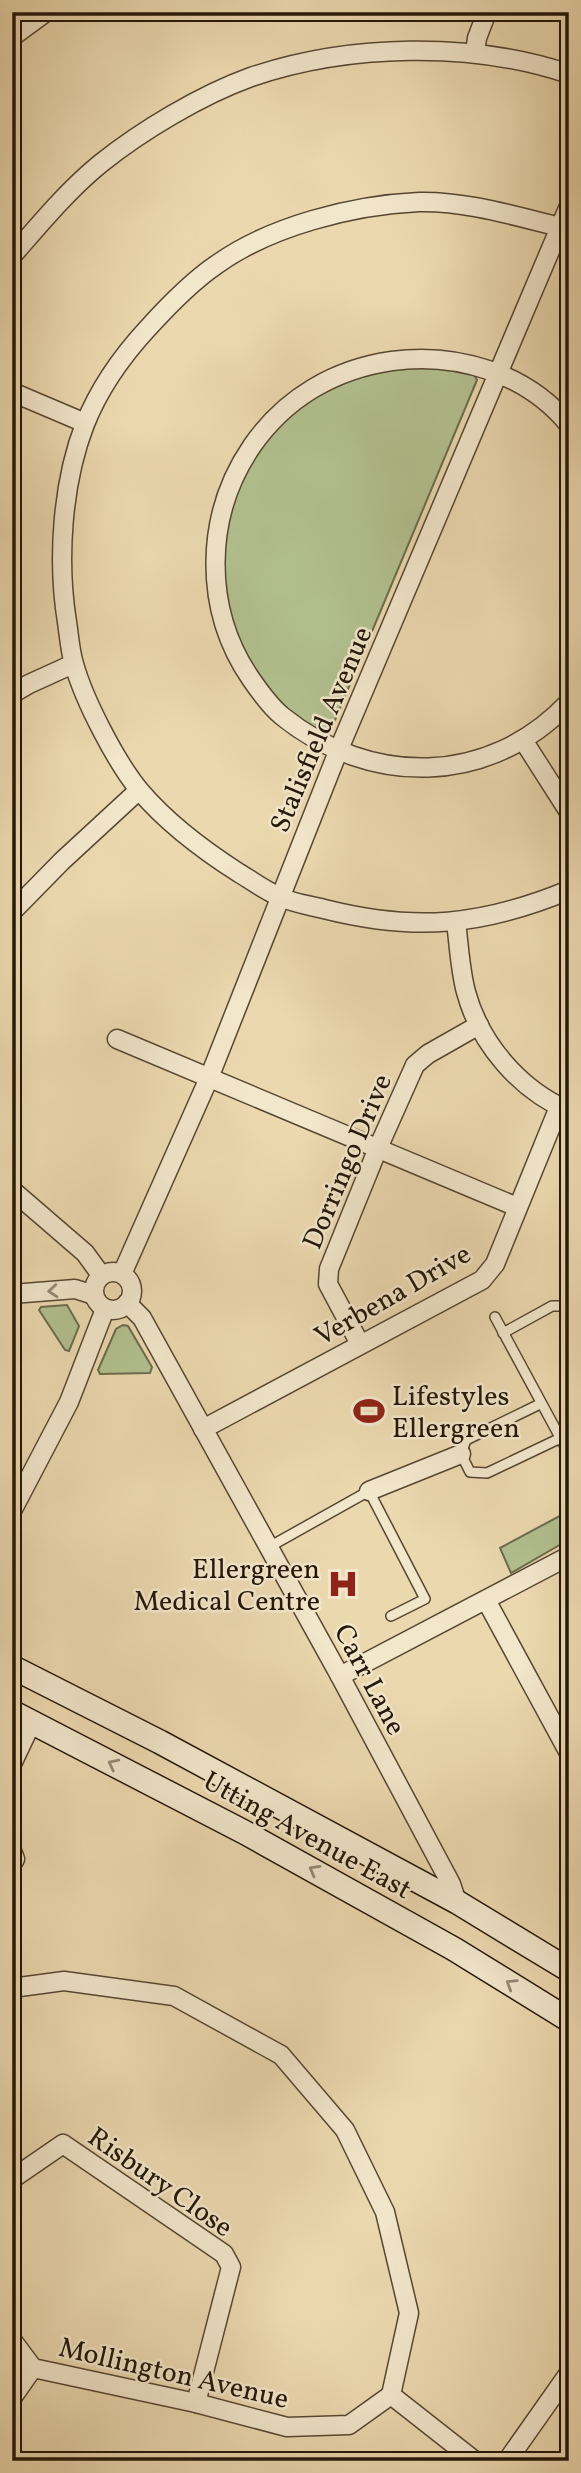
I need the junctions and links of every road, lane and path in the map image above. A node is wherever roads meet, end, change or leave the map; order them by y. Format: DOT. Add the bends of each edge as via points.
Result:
graph roads {
  1 [pos="46,12"];
  2 [pos="487,12"];
  3 [pos="12,37"];
  4 [pos="475,52"];
  5 [pos="569,74"];
  6 [pos="569,206"];
  7 [pos="564,230"];
  8 [pos="12,256"];
  9 [pos="499,373"];
  10 [pos="12,392"];
  11 [pos="85,423"];
  12 [pos="569,425"];
  13 [pos="73,664"];
  14 [pos="12,694"];
  15 [pos="569,702"];
  16 [pos="523,740"];
  17 [pos="339,749"];
  18 [pos="139,790"];
  19 [pos="569,812"];
  20 [pos="569,890"];
  21 [pos="279,897"];
  22 [pos="12,912"];
  23 [pos="456,922"];
  24 [pos="479,1025"];
  25 [pos="117,1039"];
  26 [pos="209,1078"];
  27 [pos="564,1109"];
  28 [pos="377,1148"];
  29 [pos="12,1190"];
  30 [pos="517,1207"];
  31 [pos="122,1274"];
  32 [pos="101,1275"];
  33 [pos="12,1294"];
  34 [pos="100,1302"];
  35 [pos="127,1303"];
  36 [pos="569,1306"];
  37 [pos="495,1317"];
  38 [pos="503,1333"];
  39 [pos="360,1344"];
  40 [pos="540,1404"];
  41 [pos="203,1429"];
  42 [pos="564,1436"];
  43 [pos="461,1454"];
  44 [pos="569,1454"];
  45 [pos="369,1490"];
  46 [pos="12,1511"];
  47 [pos="269,1547"];
  48 [pos="569,1556"];
  49 [pos="486,1600"];
  50 [pos="391,1616"];
  51 [pos="12,1667"];
  52 [pos="340,1676"];
  53 [pos="17,1715"];
  54 [pos="569,1753"];
  55 [pos="12,1764"];
  56 [pos="12,1851"];
  57 [pos="12,1864"];
  58 [pos="457,1902"];
  59 [pos="569,1970"];
  60 [pos="12,1988"];
  61 [pos="569,2020"];
  62 [pos="12,2179"];
  63 [pos="12,2340"];
  64 [pos="33,2368"];
  65 [pos="569,2373"];
  66 [pos="391,2395"];
  67 [pos="12,2398"];
  68 [pos="196,2403"];
  69 [pos="475,2461"];
  70 [pos="506,2461"];
  1 -- 3 [label="street"];
  2 -- 4 [label="street"];
  4 -- 5 [label="street"];
  4 -- 8 [label="street" via="377,52 250,78 142,133 99,165 54,207"];
  6 -- 7 [label="street, Stalisfield Avenue"];
  7 -- 9 [label="street, Stalisfield Avenue"];
  7 -- 11 [label="street" via="486,208 421,202 306,221 216,264 166,309 122,357"];
  9 -- 12 [label="street" via="540,397"];
  9 -- 17 [label="street, Stalisfield Avenue"];
  9 -- 17 [label="street" via="438,359 405,359 348,371 300,396 277,415 242,460 229,489 216,536 214,570 230,641 255,684 281,715 315,739"];
  10 -- 11 [label="street"];
  11 -- 13 [label="street" via="62,529 63,597"];
  13 -- 14 [label="street"];
  13 -- 18 [label="street" via="103,733"];
  15 -- 16 [label="street"];
  16 -- 17 [label="street" via="471,761 419,768 361,760"];
  16 -- 19 [label="street"];
  17 -- 21 [label="street, Stalisfield Avenue"];
  18 -- 21 [label="street" via="203,850"];
  18 -- 22 [label="street"];
  20 -- 23 [label="street" via="527,908"];
  21 -- 23 [label="street" via="388,922"];
  21 -- 26 [label="street, Stalisfield Avenue"];
  23 -- 24 [label="street" via="466,993"];
  24 -- 27 [label="street" via="494,1051 523,1082"];
  24 -- 28 [label="street, Dorringo Drive" via="415,1065"];
  25 -- 26 [label="street"];
  26 -- 28 [label="street"];
  26 -- 31 [label="street, Stalisfield Avenue"];
  27 -- 30 [label="street, Verbena Drive"];
  28 -- 30 [label="street"];
  28 -- 39 [label="street, Dorringo Drive" via="327,1284"];
  29 -- 32 [label="street" via="85,1253"];
  30 -- 39 [label="street, Verbena Drive" via="495,1264 482,1280"];
  31 -- 32 [label="street"];
  31 -- 35 [label="street" via="131,1284"];
  32 -- 34 [label="street" via="94,1284"];
  34 -- 33 [label="street, one-way" via="75,1289"];
  34 -- 35 [label="street" via="117,1309"];
  34 -- 46 [label="street" via="69,1402"];
  35 -- 41 [label="street, Carr Lane" via="142,1318"];
  36 -- 38 [label="lane" via="552,1306"];
  37 -- 38 [label="lane"];
  38 -- 40 [label="lane"];
  39 -- 41 [label="street, Verbena Drive"];
  40 -- 42 [label="lane"];
  40 -- 43 [label="lane" via="466,1440"];
  41 -- 47 [label="street, Carr Lane"];
  42 -- 43 [label="lane" via="487,1473 470,1472"];
  42 -- 44 [label="lane"];
  43 -- 45 [label="street"];
  45 -- 47 [label="lane"];
  45 -- 50 [label="lane" via="425,1599"];
  47 -- 52 [label="street, Carr Lane"];
  48 -- 49 [label="street"];
  49 -- 52 [label="street"];
  49 -- 54 [label="street"];
  51 -- 58 [label="street, Utting Avenue East"];
  52 -- 58 [label="street, Carr Lane"];
  53 -- 55 [label="street"];
  61 -- 53 [label="street, Utting Avenue East, one-way" via="454,1949 256,1839"];
  56 -- 57 [label="street"];
  58 -- 59 [label="street, Utting Avenue East"];
  60 -- 66 [label="street" via="64,1981 174,1996 281,2055 345,2130 385,2212 409,2313"];
  62 -- 68 [label="street, Risbury Close" via="63,2144 224,2254 231,2266"];
  63 -- 64 [label="street, Mollington Avenue"];
  64 -- 67 [label="street"];
  64 -- 68 [label="street, Mollington Avenue"];
  65 -- 70 [label="street"];
  66 -- 68 [label="street, Mollington Avenue" via="349,2425 287,2427"];
  66 -- 69 [label="street"];
}
